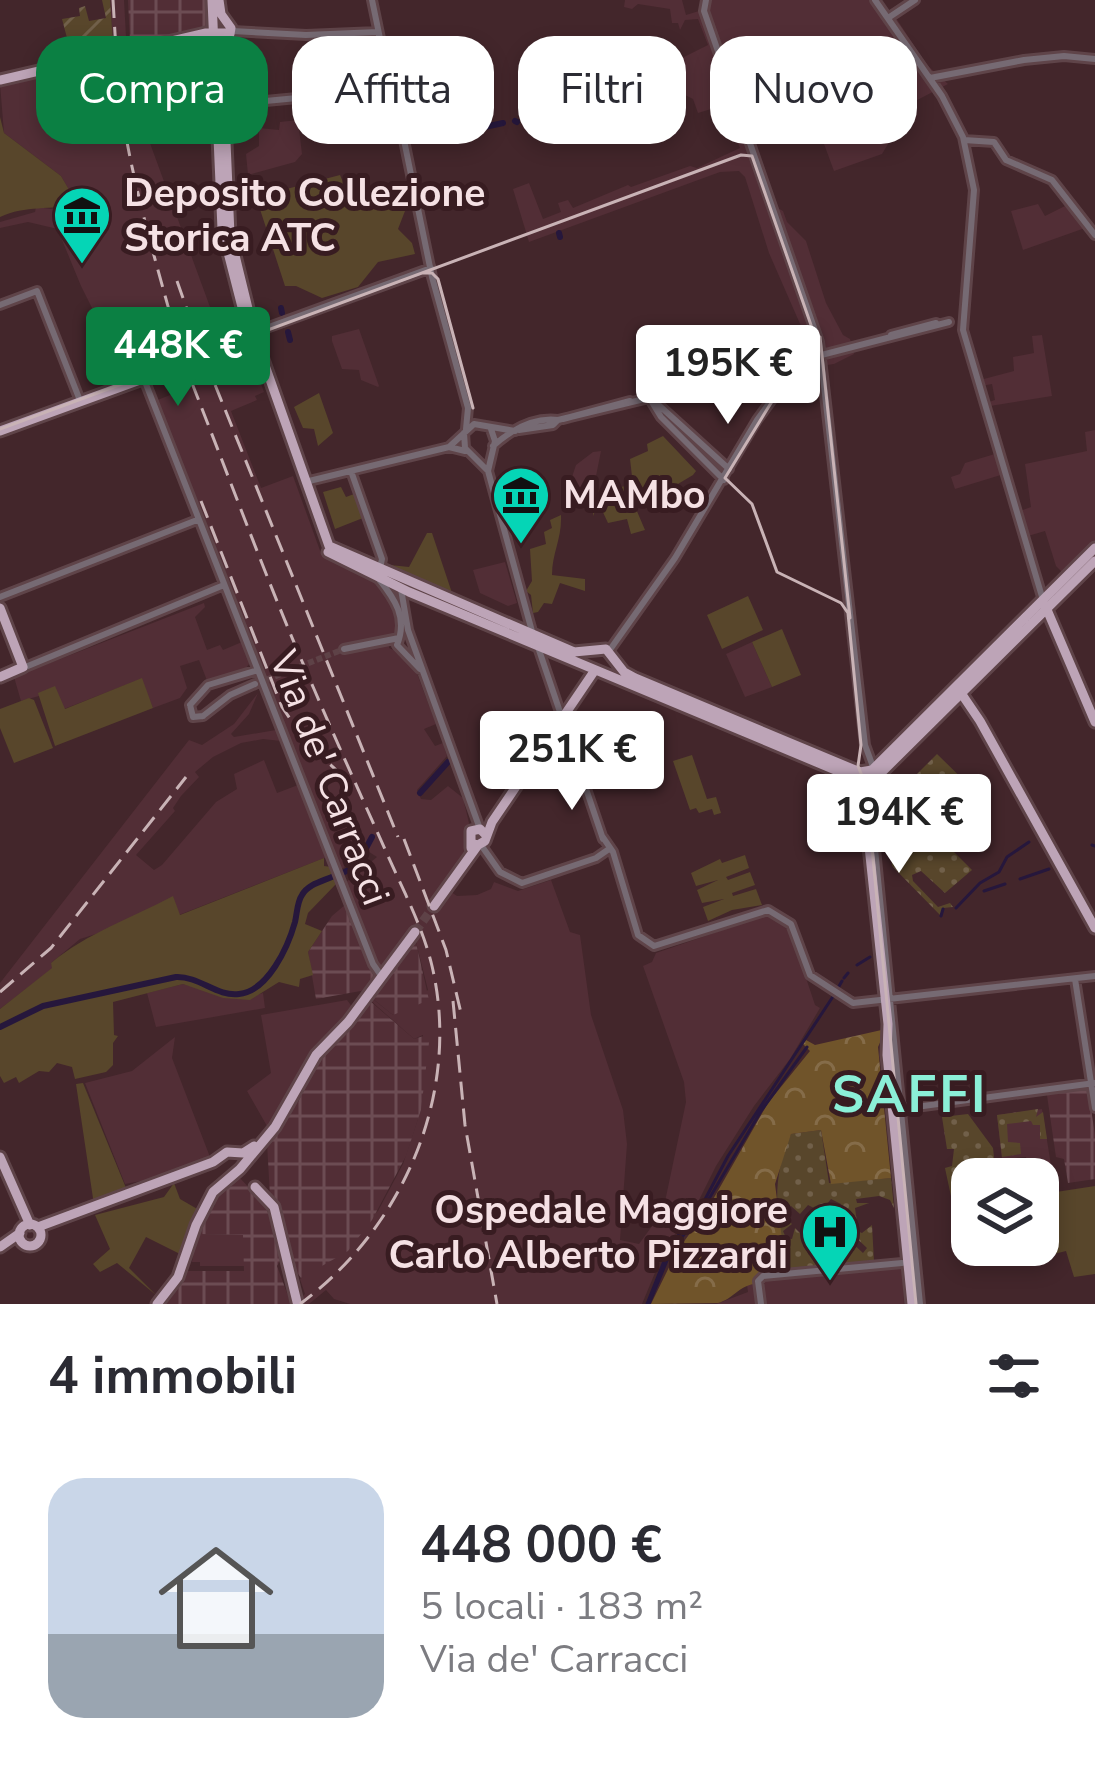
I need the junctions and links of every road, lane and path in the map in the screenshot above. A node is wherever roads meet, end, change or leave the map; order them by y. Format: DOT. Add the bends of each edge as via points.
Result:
graph roads {
  1 [pos="372,0"];
  2 [pos="875,0"];
  3 [pos="915,0"];
  4 [pos="717,1"];
  5 [pos="705,4"];
  6 [pos="217,9"];
  7 [pos="888,18"];
  8 [pos="215,32"];
  9 [pos="231,32"];
  10 [pos="379,32"];
  11 [pos="215,36"];
  12 [pos="217,36"];
  13 [pos="229,36"];
  14 [pos="380,36"];
  15 [pos="1094,60"];
  16 [pos="930,78"];
  17 [pos="0,80"];
  18 [pos="964,140"];
  19 [pos="224,144"];
  20 [pos="404,144"];
  21 [pos="1095,235"];
  22 [pos="431,268"];
  23 [pos="0,305"];
  24 [pos="963,320"];
  25 [pos="251,336"];
  26 [pos="821,356"];
  27 [pos="786,364"];
  28 [pos="143,376"];
  29 [pos="79,398"];
  30 [pos="650,398"];
  31 [pos="487,426"];
  32 [pos="0,428"];
  33 [pos="517,430"];
  34 [pos="465,431"];
  35 [pos="288,447"];
  36 [pos="448,447"];
  37 [pos="493,447"];
  38 [pos="470,453"];
  39 [pos="730,469"];
  40 [pos="351,471"];
  41 [pos="488,471"];
  42 [pos="724,479"];
  43 [pos="304,482"];
  44 [pos="1095,548"];
  45 [pos="1095,561"];
  46 [pos="1081,568"];
  47 [pos="220,573"];
  48 [pos="380,575"];
  49 [pos="1095,582"];
  50 [pos="222,586"];
  51 [pos="404,586"];
  52 [pos="0,597"];
  53 [pos="1045,604"];
  54 [pos="0,608"];
  55 [pos="465,611"];
  56 [pos="528,620"];
  57 [pos="519,629"];
  58 [pos="535,640"];
  59 [pos="405,642"];
  60 [pos="344,649"];
  61 [pos="606,652"];
  62 [pos="22,668"];
  63 [pos="258,670"];
  64 [pos="598,670"];
  65 [pos="0,677"];
  66 [pos="255,684"];
  67 [pos="954,694"];
  68 [pos="202,701"];
  69 [pos="214,706"];
  70 [pos="203,716"];
  71 [pos="562,718"];
  72 [pos="1095,722"];
  73 [pos="865,776"];
  74 [pos="473,813"];
  75 [pos="492,822"];
  76 [pos="479,837"];
  77 [pos="608,854"];
  78 [pos="434,906"];
  79 [pos="1095,928"];
  80 [pos="415,932"];
  81 [pos="1095,976"];
  82 [pos="382,977"];
  83 [pos="1075,979"];
  84 [pos="888,999"];
  85 [pos="1093,1083"];
  86 [pos="1095,1108"];
  87 [pos="897,1110"];
  88 [pos="0,1157"];
  89 [pos="232,1165"];
  90 [pos="0,1167"];
  91 [pos="29,1232"];
  92 [pos="0,1247"];
  93 [pos="909,1262"];
  94 [pos="850,1270"];
  95 [pos="759,1287"];
  96 [pos="297,1302"];
  97 [pos="157,1304"];
  98 [pos="761,1304"];
  99 [pos="916,1304"];
  1 -- 10 [label="street"];
  2 -- 7 [label="street"];
  3 -- 7 [label="street"];
  4 -- 5 [label="street"];
  5 -- 26 [label="street"];
  6 -- 8 [label="main road"];
  6 -- 9 [label="main road"];
  7 -- 16 [label="street"];
  8 -- 9 [label="main road"];
  8 -- 11 [label="main road"];
  8 -- 12 [label="main road"];
  8 -- 17 [label="main road, bridge"];
  9 -- 10 [label="street"];
  9 -- 13 [label="main road"];
  10 -- 14 [label="street"];
  15 -- 16 [label="street" via="1031,59"];
  16 -- 18 [label="street"];
  18 -- 21 [label="street" via="994,142 1006,160 1048,178"];
  18 -- 24 [label="street" via="974,190"];
  19 -- 25 [label="main road" via="236,275"];
  20 -- 22 [label="street"];
  22 -- 25 [label="street"];
  22 -- 34 [label="street" via="468,408"];
  23 -- 29 [label="street" via="37,290"];
  24 -- 26 [label="street"];
  24 -- 53 [label="street"];
  25 -- 28 [label="main road, bridge"];
  25 -- 35 [label="main road"];
  25 -- 43 [label="main road"];
  26 -- 27 [label="street"];
  26 -- 73 [label="street"];
  27 -- 30 [label="street"];
  27 -- 39 [label="street" via="787,380"];
  28 -- 29 [label="main road"];
  28 -- 32 [label="main road"];
  28 -- 47 [label="street, Via de' Carracci"];
  29 -- 32 [label="main road"];
  30 -- 33 [label="street"];
  30 -- 39 [label="street"];
  30 -- 42 [label="street"];
  31 -- 33 [label="street"];
  31 -- 34 [label="street"];
  31 -- 37 [label="street"];
  33 -- 37 [label="street"];
  34 -- 36 [label="street"];
  34 -- 38 [label="street"];
  35 -- 43 [label="main road"];
  35 -- 48 [label="main road" via="324,547"];
  36 -- 38 [label="street"];
  36 -- 40 [label="street"];
  37 -- 38 [label="street"];
  37 -- 41 [label="street"];
  38 -- 41 [label="street"];
  39 -- 42 [label="street"];
  40 -- 43 [label="street"];
  40 -- 48 [label="street" via="382,559"];
  41 -- 56 [label="street"];
  42 -- 61 [label="street"];
  43 -- 48 [label="main road" via="327,544"];
  44 -- 46 [label="main road"];
  45 -- 46 [label="main road"];
  46 -- 49 [label="street"];
  46 -- 53 [label="main road"];
  47 -- 50 [label="street, Via de' Carracci"];
  47 -- 52 [label="street, Via de' Carracci" via="196,520"];
  48 -- 51 [label="main road"];
  48 -- 59 [label="street"];
  50 -- 62 [label="street"];
  50 -- 63 [label="street, Via de' Carracci"];
  51 -- 55 [label="main road"];
  51 -- 59 [label="street"];
  53 -- 67 [label="main road"];
  53 -- 72 [label="main road"];
  54 -- 62 [label="main road"];
  55 -- 57 [label="main road"];
  55 -- 58 [label="main road"];
  56 -- 57 [label="street"];
  56 -- 58 [label="street"];
  57 -- 58 [label="main road"];
  58 -- 61 [label="main road"];
  58 -- 64 [label="main road"];
  58 -- 71 [label="street"];
  59 -- 60 [label="street"];
  59 -- 74 [label="street"];
  61 -- 64 [label="main road" via="611,667"];
  61 -- 64 [label="main road" via="590,659"];
  61 -- 73 [label="main road" via="630,675"];
  62 -- 65 [label="main road"];
  63 -- 68 [label="street" via="208,686"];
  63 -- 82 [label="street, Via de' Carracci"];
  64 -- 71 [label="main road"];
  64 -- 73 [label="main road"];
  66 -- 69 [label="street"];
  67 -- 73 [label="main road"];
  67 -- 73 [label="main road"];
  67 -- 79 [label="main road" via="985,730"];
  68 -- 69 [label="street"];
  68 -- 70 [label="street"];
  68 -- 70 [label="street" via="190,705 193,717"];
  69 -- 70 [label="street"];
  71 -- 75 [label="main road"];
  71 -- 77 [label="street"];
  73 -- 84 [label="main road"];
  74 -- 75 [label="street"];
  74 -- 76 [label="street"];
  75 -- 76 [label="main road"];
  76 -- 77 [label="street" via="507,878 523,883"];
  76 -- 78 [label="main road"];
  77 -- 84 [label="street" via="638,939 657,949 769,911 791,924 810,975 853,1003"];
  80 -- 82 [label="main road"];
  81 -- 83 [label="street"];
  82 -- 89 [label="main road" via="316,1055 290,1105"];
  83 -- 84 [label="street"];
  83 -- 85 [label="street"];
  84 -- 87 [label="main road"];
  85 -- 86 [label="street"];
  85 -- 87 [label="street"];
  87 -- 93 [label="main road"];
  88 -- 91 [label="main road"];
  89 -- 91 [label="main road" via="212,1165"];
  89 -- 96 [label="main road" via="275,1214"];
  89 -- 97 [label="main road"];
  90 -- 91 [label="main road"];
  91 -- 92 [label="main road"];
  93 -- 94 [label="street"];
  93 -- 99 [label="main road"];
  94 -- 95 [label="street" via="774,1277"];
  94 -- 95 [label="street" via="762,1276"];
  95 -- 98 [label="street"];
}
